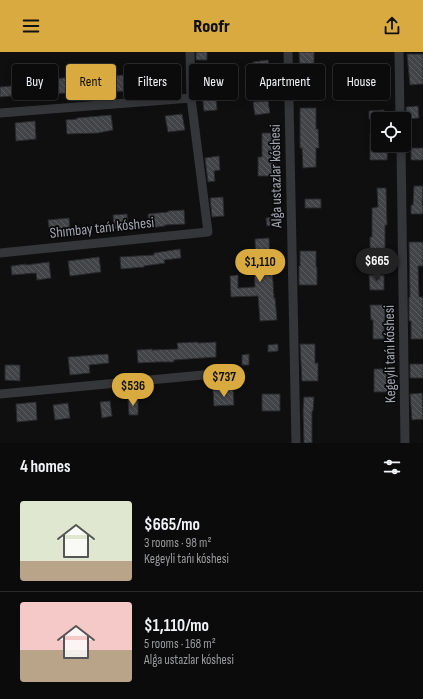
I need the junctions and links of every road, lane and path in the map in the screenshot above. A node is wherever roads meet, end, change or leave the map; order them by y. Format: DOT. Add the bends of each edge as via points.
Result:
graph roads {
  1 [pos="190,52"];
  2 [pos="288,52"];
  3 [pos="398,52"];
  4 [pos="190,64"];
  5 [pos="189,98"];
  6 [pos="191,100"];
  7 [pos="400,112"];
  8 [pos="0,113"];
  9 [pos="401,152"];
  10 [pos="0,252"];
  11 [pos="235,372"];
  12 [pos="0,394"];
  13 [pos="296,443"];
  14 [pos="405,443"];
  1 -- 4 [label="street"];
  2 -- 13 [label="street, Alǵa ustazlar kóshesi"];
  3 -- 7 [label="street"];
  5 -- 8 [label="street"];
  6 -- 10 [label="street, Shımbay tańı kóshesi" via="208,232"];
  9 -- 14 [label="street, Kegeyli tańı kóshesi"];
  11 -- 12 [label="street"];
}
